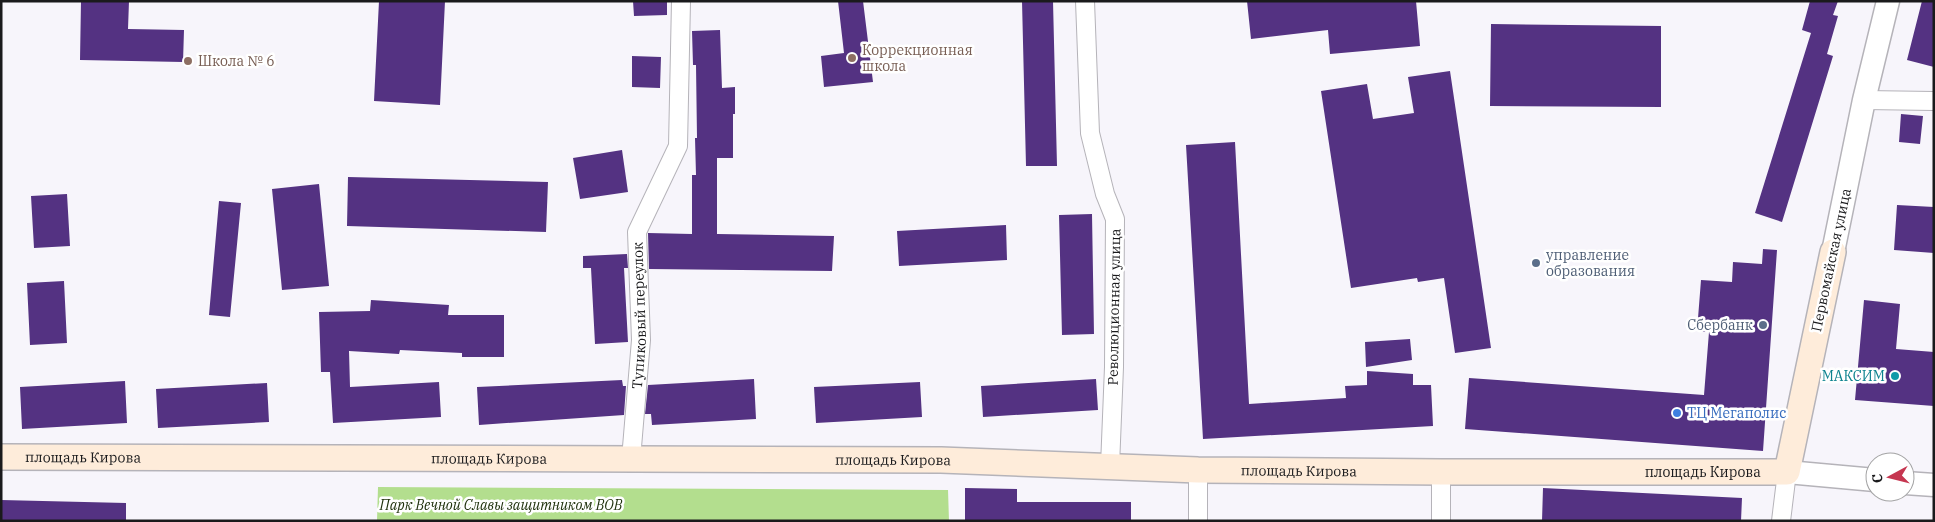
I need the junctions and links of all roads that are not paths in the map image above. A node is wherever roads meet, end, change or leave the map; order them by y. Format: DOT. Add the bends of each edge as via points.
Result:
graph roads {
  1 [pos="681,1"];
  2 [pos="1084,1"];
  3 [pos="1888,1"];
  4 [pos="1864,100"];
  5 [pos="1934,101"];
  6 [pos="1833,252"];
  7 [pos="1,457"];
  8 [pos="632,459"];
  9 [pos="1110,466"];
  10 [pos="1198,470"];
  11 [pos="1441,472"];
  12 [pos="1787,472"];
  13 [pos="1865,479"];
  14 [pos="1915,484"];
  15 [pos="1934,485"];
  16 [pos="1198,521"];
  17 [pos="1441,521"];
  18 [pos="1781,521"];
  1 -- 8 [label="street, Тупиковый переулок" via="678,146 637,232 641,340"];
  2 -- 9 [label="street, Революционная улица" via="1090,133 1115,220"];
  3 -- 4 [label="street, Первомайская улица"];
  4 -- 5 [label="street"];
  4 -- 6 [label="street, Первомайская улица"];
  6 -- 12 [label="main road, Первомайская улица"];
  7 -- 8 [label="main road, площадь Кирова"];
  8 -- 9 [label="main road, площадь Кирова" via="941,460"];
  9 -- 10 [label="main road, площадь Кирова"];
  10 -- 11 [label="main road, площадь Кирова"];
  10 -- 16 [label="street"];
  11 -- 12 [label="main road, площадь Кирова"];
  11 -- 17 [label="street"];
  12 -- 13 [label="street"];
  12 -- 18 [label="street, Первомайская улица"];
  14 -- 15 [label="street"];
}
